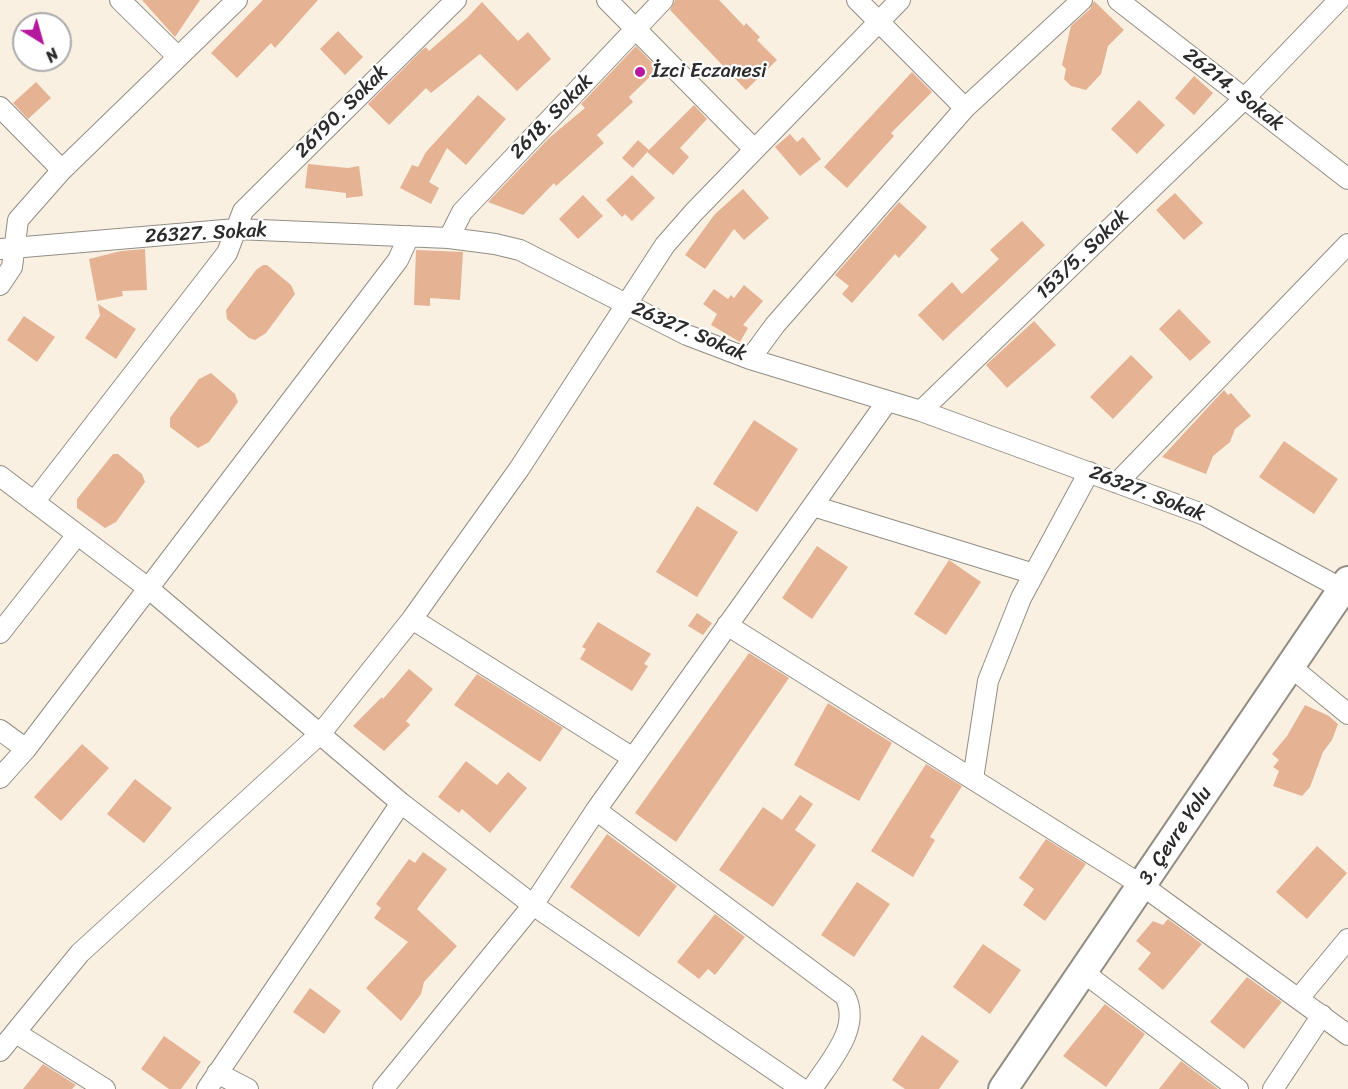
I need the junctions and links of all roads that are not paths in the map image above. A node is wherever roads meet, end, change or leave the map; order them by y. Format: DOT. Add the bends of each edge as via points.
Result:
graph roads {
  1 [pos="120,0"];
  2 [pos="237,0"];
  3 [pos="456,0"];
  4 [pos="607,0"];
  5 [pos="663,0"];
  6 [pos="857,0"];
  7 [pos="900,0"];
  8 [pos="1082,0"];
  9 [pos="1118,0"];
  10 [pos="1339,0"];
  11 [pos="879,21"];
  12 [pos="636,28"];
  13 [pos="178,57"];
  14 [pos="1244,99"];
  15 [pos="0,107"];
  16 [pos="966,108"];
  17 [pos="754,149"];
  18 [pos="62,170"];
  19 [pos="1348,179"];
  20 [pos="236,229"];
  21 [pos="409,237"];
  22 [pos="449,238"];
  23 [pos="1348,244"];
  24 [pos="8,247"];
  25 [pos="0,285"];
  26 [pos="624,305"];
  27 [pos="750,359"];
  28 [pos="886,403"];
  29 [pos="921,411"];
  30 [pos="1089,472"];
  31 [pos="0,476"];
  32 [pos="1117,483"];
  33 [pos="34,502"];
  34 [pos="813,506"];
  35 [pos="77,534"];
  36 [pos="1034,574"];
  37 [pos="1347,587"];
  38 [pos="148,588"];
  39 [pos="412,619"];
  40 [pos="727,625"];
  41 [pos="0,633"];
  42 [pos="1290,667"];
  43 [pos="1348,714"];
  44 [pos="0,730"];
  45 [pos="321,733"];
  46 [pos="26,748"];
  47 [pos="633,758"];
  48 [pos="0,778"];
  49 [pos="973,779"];
  50 [pos="401,803"];
  51 [pos="596,810"];
  52 [pos="1143,886"];
  53 [pos="533,905"];
  54 [pos="1348,939"];
  55 [pos="1083,972"];
  56 [pos="1299,998"];
  57 [pos="1322,1015"];
  58 [pos="16,1033"];
  59 [pos="1348,1035"];
  60 [pos="0,1051"];
  61 [pos="212,1081"];
  62 [pos="105,1089"];
  63 [pos="248,1089"];
  64 [pos="383,1089"];
  65 [pos="802,1089"];
  66 [pos="812,1089"];
  67 [pos="1003,1089"];
  68 [pos="1238,1089"];
  69 [pos="1273,1089"];
  1 -- 13 [label="street"];
  2 -- 13 [label="street"];
  3 -- 20 [label="street, 26190. Sokak" via="243,211"];
  4 -- 12 [label="street"];
  5 -- 12 [label="street, 2618. Sokak"];
  6 -- 11 [label="street"];
  7 -- 11 [label="street"];
  8 -- 16 [label="street"];
  9 -- 14 [label="street, 26214. Sokak"];
  10 -- 14 [label="street, 153/5. Sokak"];
  11 -- 16 [label="street"];
  11 -- 17 [label="street"];
  12 -- 17 [label="street"];
  12 -- 22 [label="street, 2618. Sokak" via="462,212"];
  13 -- 18 [label="street"];
  14 -- 19 [label="street, 26214. Sokak"];
  14 -- 29 [label="street, 153/5. Sokak"];
  15 -- 18 [label="street"];
  16 -- 27 [label="street" via="775,325"];
  17 -- 26 [label="street" via="665,245"];
  18 -- 24 [label="street" via="18,220"];
  20 -- 21 [label="street, 26327. Sokak"];
  20 -- 24 [label="street, 26327. Sokak"];
  20 -- 33 [label="street, 26190. Sokak" via="227,253"];
  21 -- 22 [label="street, 26327. Sokak"];
  21 -- 38 [label="street" via="398,260"];
  22 -- 26 [label="street, 26327. Sokak" via="520,250"];
  23 -- 32 [label="street"];
  24 -- 25 [label="street" via="12,267"];
  26 -- 27 [label="street, 26327. Sokak"];
  26 -- 39 [label="street" via="519,469"];
  27 -- 28 [label="street, 26327. Sokak"];
  28 -- 29 [label="street, 26327. Sokak"];
  28 -- 34 [label="street"];
  29 -- 30 [label="street, 26327. Sokak"];
  30 -- 32 [label="street, 26327. Sokak"];
  30 -- 36 [label="street"];
  31 -- 33 [label="street"];
  32 -- 37 [label="street, 26327. Sokak" via="1204,515"];
  33 -- 35 [label="street"];
  34 -- 36 [label="street"];
  34 -- 40 [label="street"];
  35 -- 38 [label="street"];
  35 -- 41 [label="street"];
  36 -- 49 [label="street" via="988,681"];
  37 -- 42 [label="main road, 3. Çevre Yolu"];
  38 -- 45 [label="street"];
  38 -- 46 [label="street"];
  39 -- 45 [label="street"];
  39 -- 47 [label="street"];
  40 -- 47 [label="street"];
  40 -- 49 [label="street"];
  42 -- 43 [label="street"];
  42 -- 52 [label="main road, 3. Çevre Yolu"];
  44 -- 46 [label="street"];
  45 -- 50 [label="street"];
  45 -- 58 [label="street" via="80,953"];
  46 -- 48 [label="street"];
  47 -- 51 [label="street"];
  49 -- 52 [label="street"];
  50 -- 53 [label="street"];
  50 -- 61 [label="street"];
  51 -- 53 [label="street"];
  51 -- 66 [label="street" via="844,996 851,1022"];
  52 -- 55 [label="main road, 3. Çevre Yolu"];
  52 -- 56 [label="street"];
  53 -- 64 [label="street"];
  53 -- 65 [label="street"];
  54 -- 56 [label="street"];
  55 -- 67 [label="main road, 3. Çevre Yolu"];
  55 -- 68 [label="street"];
  56 -- 57 [label="street"];
  57 -- 59 [label="street"];
  57 -- 69 [label="street"];
  58 -- 60 [label="street"];
  58 -- 62 [label="street"];
  61 -- 63 [label="street"];
}
